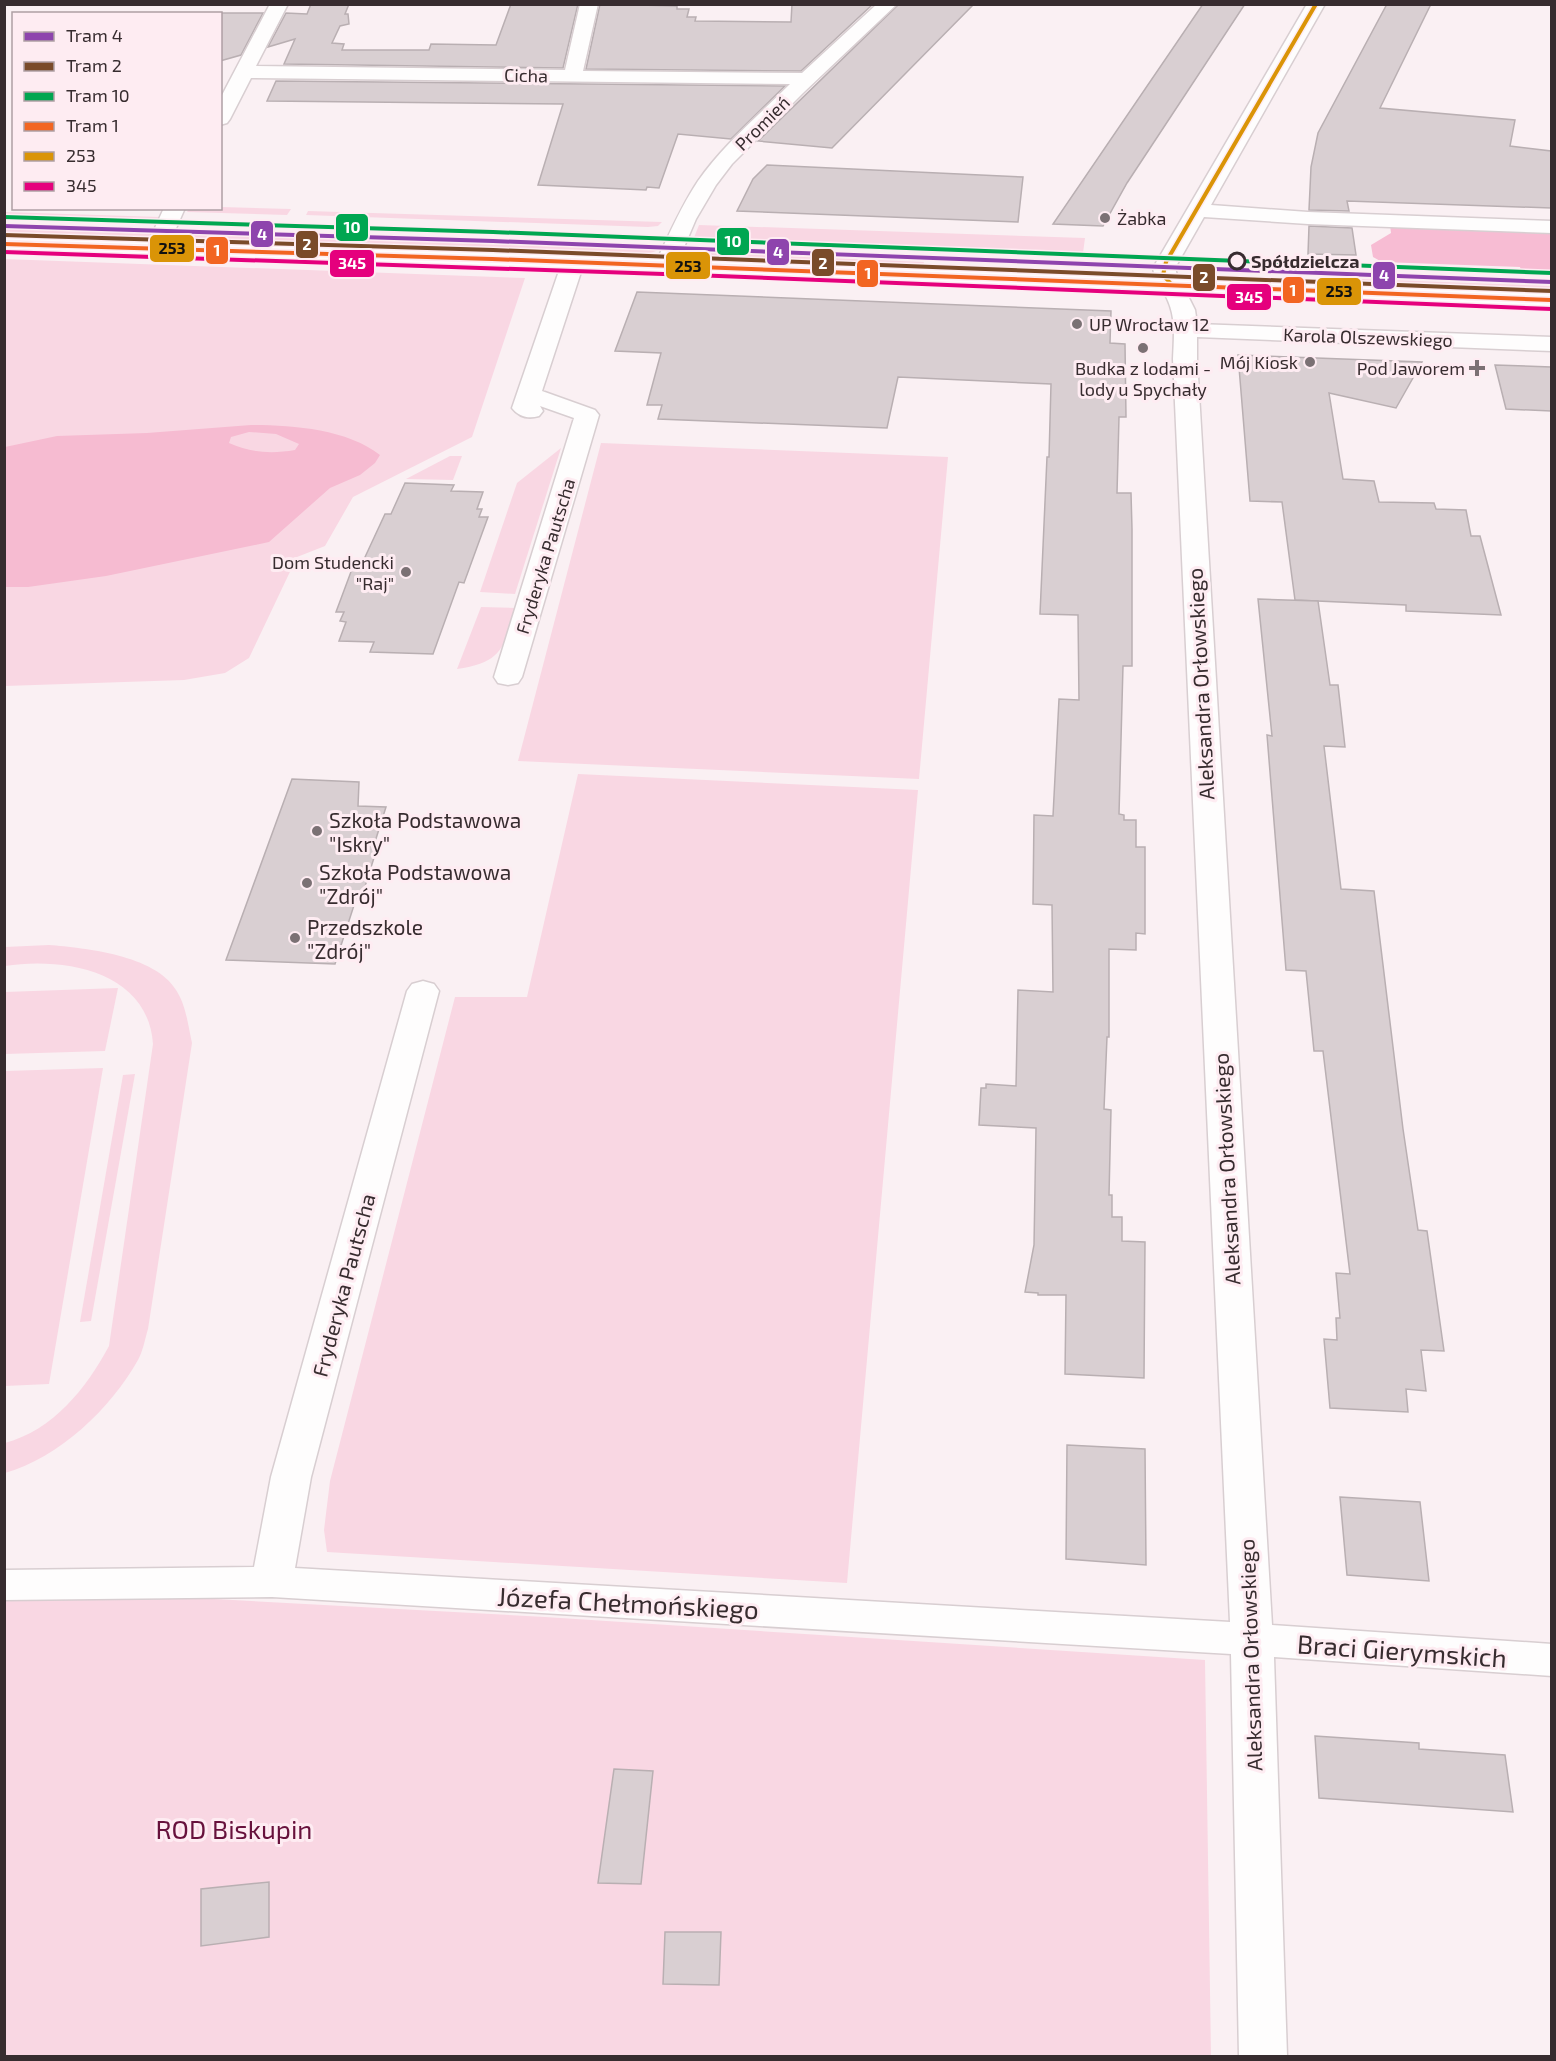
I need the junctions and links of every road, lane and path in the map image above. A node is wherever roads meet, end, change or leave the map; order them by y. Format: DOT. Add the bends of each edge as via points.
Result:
graph roads {
  1 [pos="279,4"];
  2 [pos="589,4"];
  3 [pos="888,4"];
  4 [pos="1317,4"];
  5 [pos="245,72"];
  6 [pos="573,75"];
  7 [pos="807,79"];
  8 [pos="222,115"];
  9 [pos="175,210"];
  10 [pos="1197,210"];
  11 [pos="1551,226"];
  12 [pos="4,243"];
  13 [pos="158,247"];
  14 [pos="573,262"];
  15 [pos="666,265"];
  16 [pos="1172,285"];
  17 [pos="1551,300"];
  18 [pos="1185,330"];
  19 [pos="1551,344"];
  20 [pos="508,677"];
  21 [pos="423,991"];
  22 [pos="272,1582"];
  23 [pos="4,1585"];
  24 [pos="1252,1639"];
  25 [pos="1551,1660"];
  26 [pos="1263,2056"];
  1 -- 5 [label="street"];
  2 -- 6 [label="street"];
  3 -- 7 [label="street, Promień"];
  4 -- 10 [label="street"];
  5 -- 6 [label="street, Cicha"];
  5 -- 8 [label="street"];
  6 -- 7 [label="street, Cicha"];
  7 -- 15 [label="street, Promień" via="707,183"];
  9 -- 13 [label="street"];
  10 -- 11 [label="street"];
  10 -- 16 [label="street" via="1164,268 1163,275"];
  12 -- 13 [label="street"];
  13 -- 14 [label="street"];
  14 -- 15 [label="street"];
  14 -- 20 [label="street, Fryderyka Pautscha" via="524,408 582,435"];
  15 -- 16 [label="street"];
  16 -- 17 [label="street"];
  16 -- 18 [label="street, Aleksandra Orłowskiego" via="1184,309"];
  18 -- 19 [label="street, Karola Olszewskiego"];
  18 -- 24 [label="street, Aleksandra Orłowskiego"];
  21 -- 22 [label="street, Fryderyka Pautscha" via="291,1477"];
  22 -- 23 [label="street, Józefa Chełmońskiego"];
  22 -- 24 [label="street, Józefa Chełmońskiego"];
  24 -- 25 [label="street, Braci Gierymskich"];
  24 -- 26 [label="street, Aleksandra Orłowskiego"];
}
